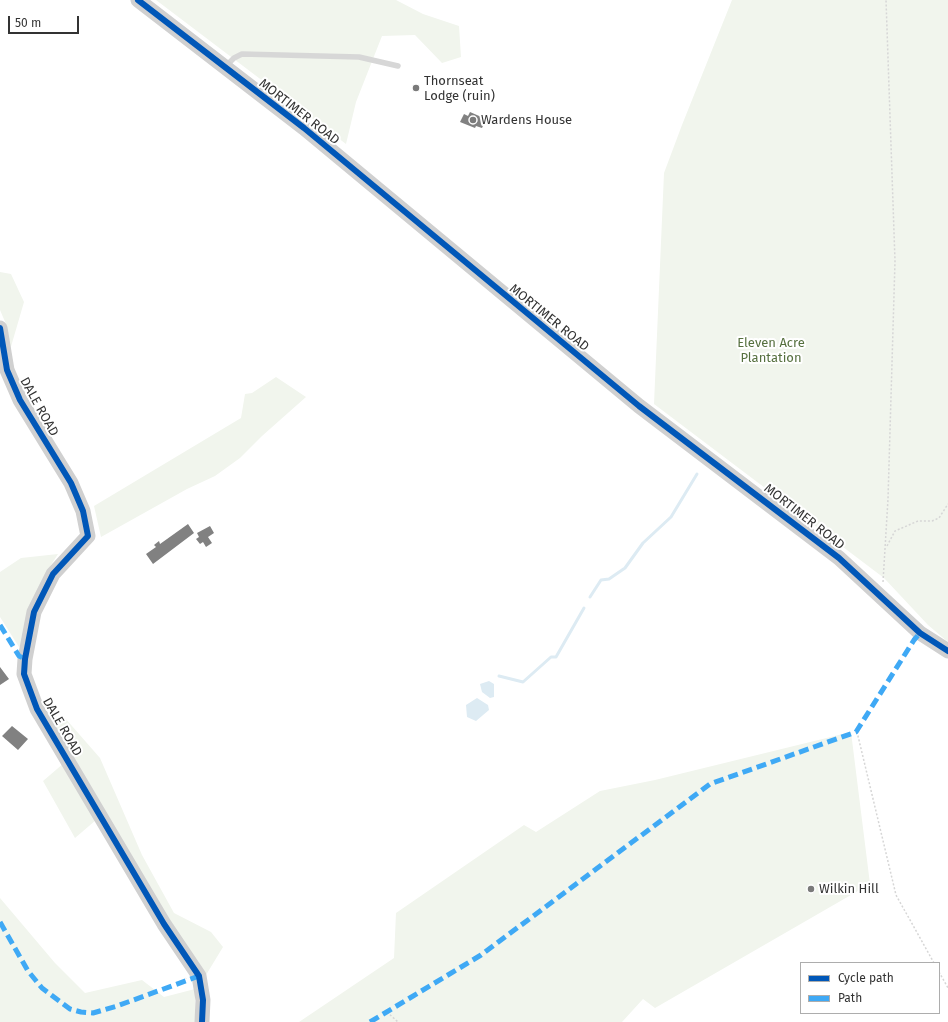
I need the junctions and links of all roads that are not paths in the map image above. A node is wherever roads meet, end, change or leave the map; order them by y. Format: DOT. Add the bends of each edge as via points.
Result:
graph roads {
  1 [pos="138,0"];
  2 [pos="398,66"];
  3 [pos="225,67"];
  4 [pos="0,328"];
  5 [pos="948,651"];
  6 [pos="202,1022"];
  1 -- 3 [label="street, MORTIMER ROAD"];
  2 -- 3 [label="lane" via="359,57 242,54"];
  3 -- 5 [label="street, MORTIMER ROAD" via="304,128 639,406 839,558 920,634"];
  4 -- 6 [label="street, DALE ROAD" via="7,370 20,400 71,483 83,511 88,536 53,574 34,612 24,674 37,709 164,924 199,976 203,1000"];
}
